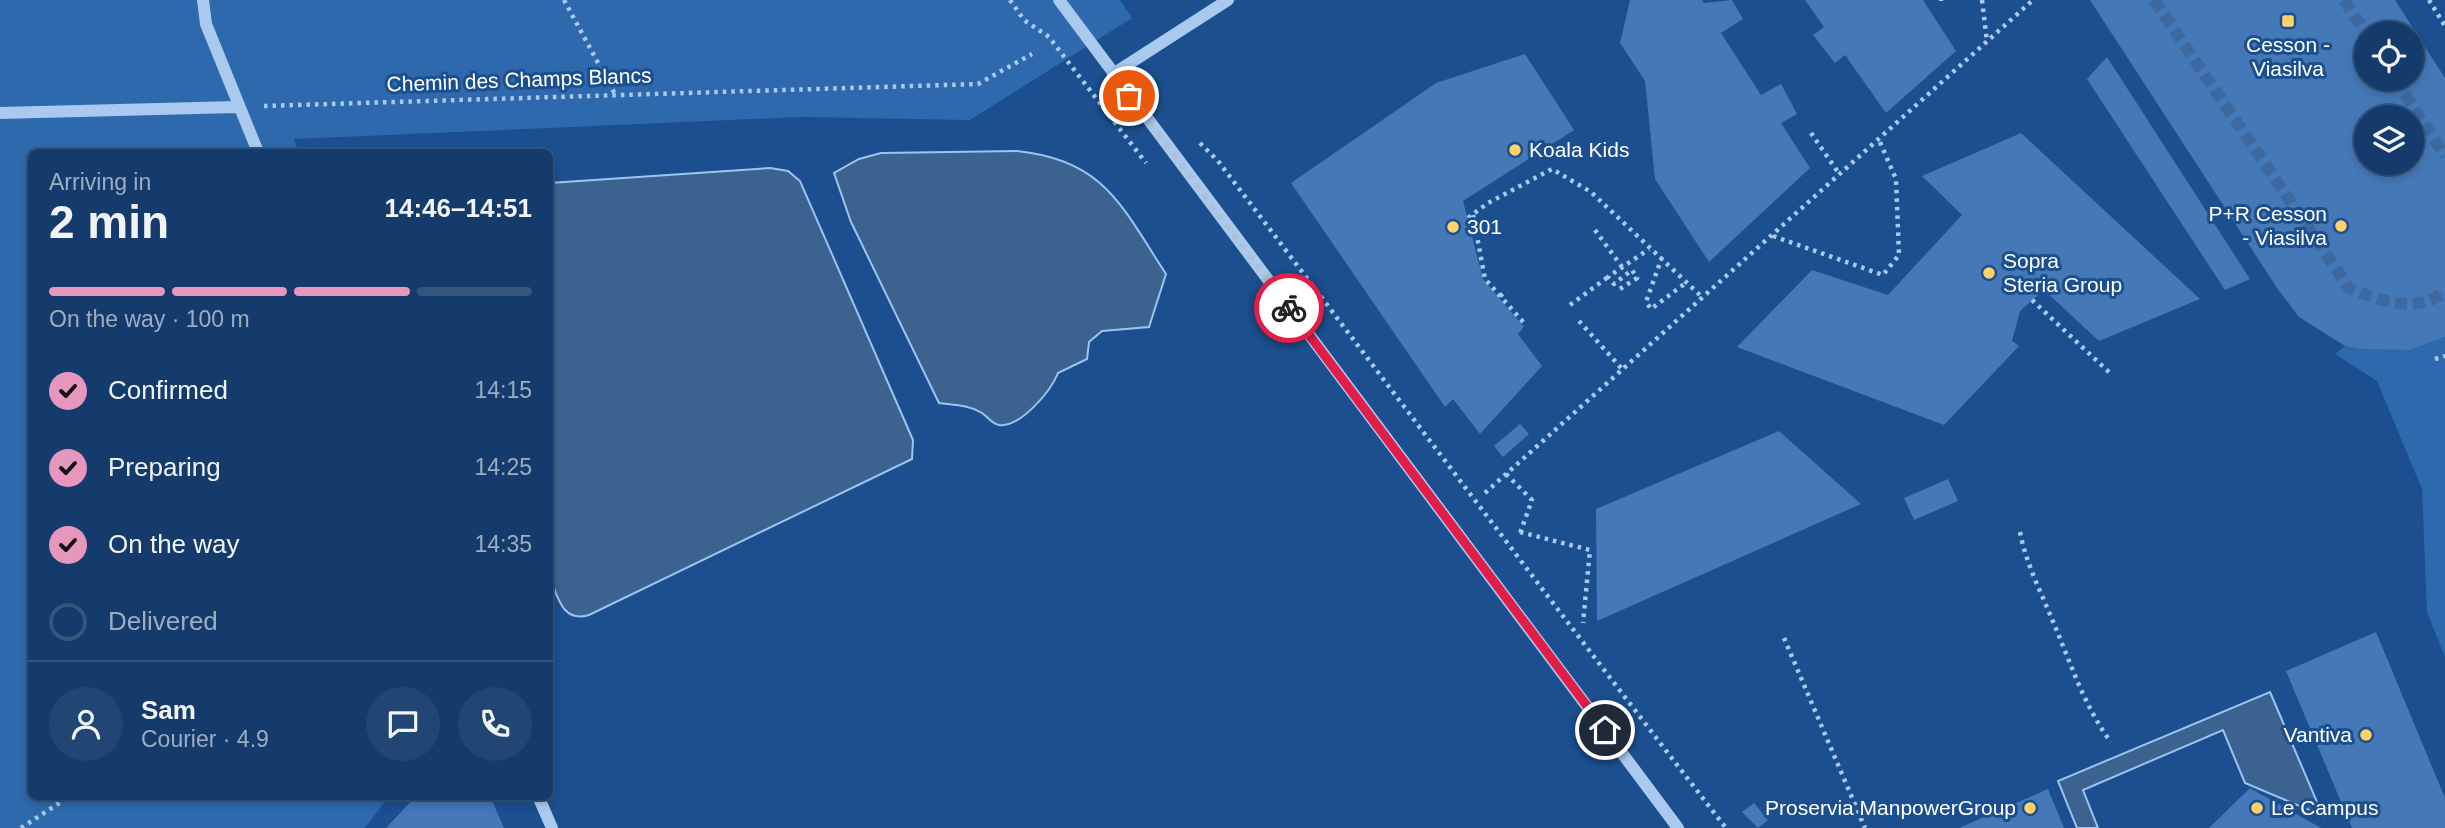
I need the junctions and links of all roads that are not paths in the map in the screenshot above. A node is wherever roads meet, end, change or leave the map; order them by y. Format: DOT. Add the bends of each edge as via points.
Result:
graph roads {
  1 [pos="203,0"];
  2 [pos="1059,0"];
  3 [pos="1228,0"];
  4 [pos="1113,74"];
  5 [pos="237,107"];
  6 [pos="0,113"];
  7 [pos="257,149"];
  8 [pos="540,800"];
  9 [pos="552,828"];
  10 [pos="1678,828"];
  1 -- 5 [label="street" via="206,24"];
  2 -- 4 [label="street"];
  3 -- 4 [label="street"];
  4 -- 10 [label="street"];
  5 -- 6 [label="street"];
  5 -- 7 [label="street"];
  8 -- 9 [label="street"];
}
